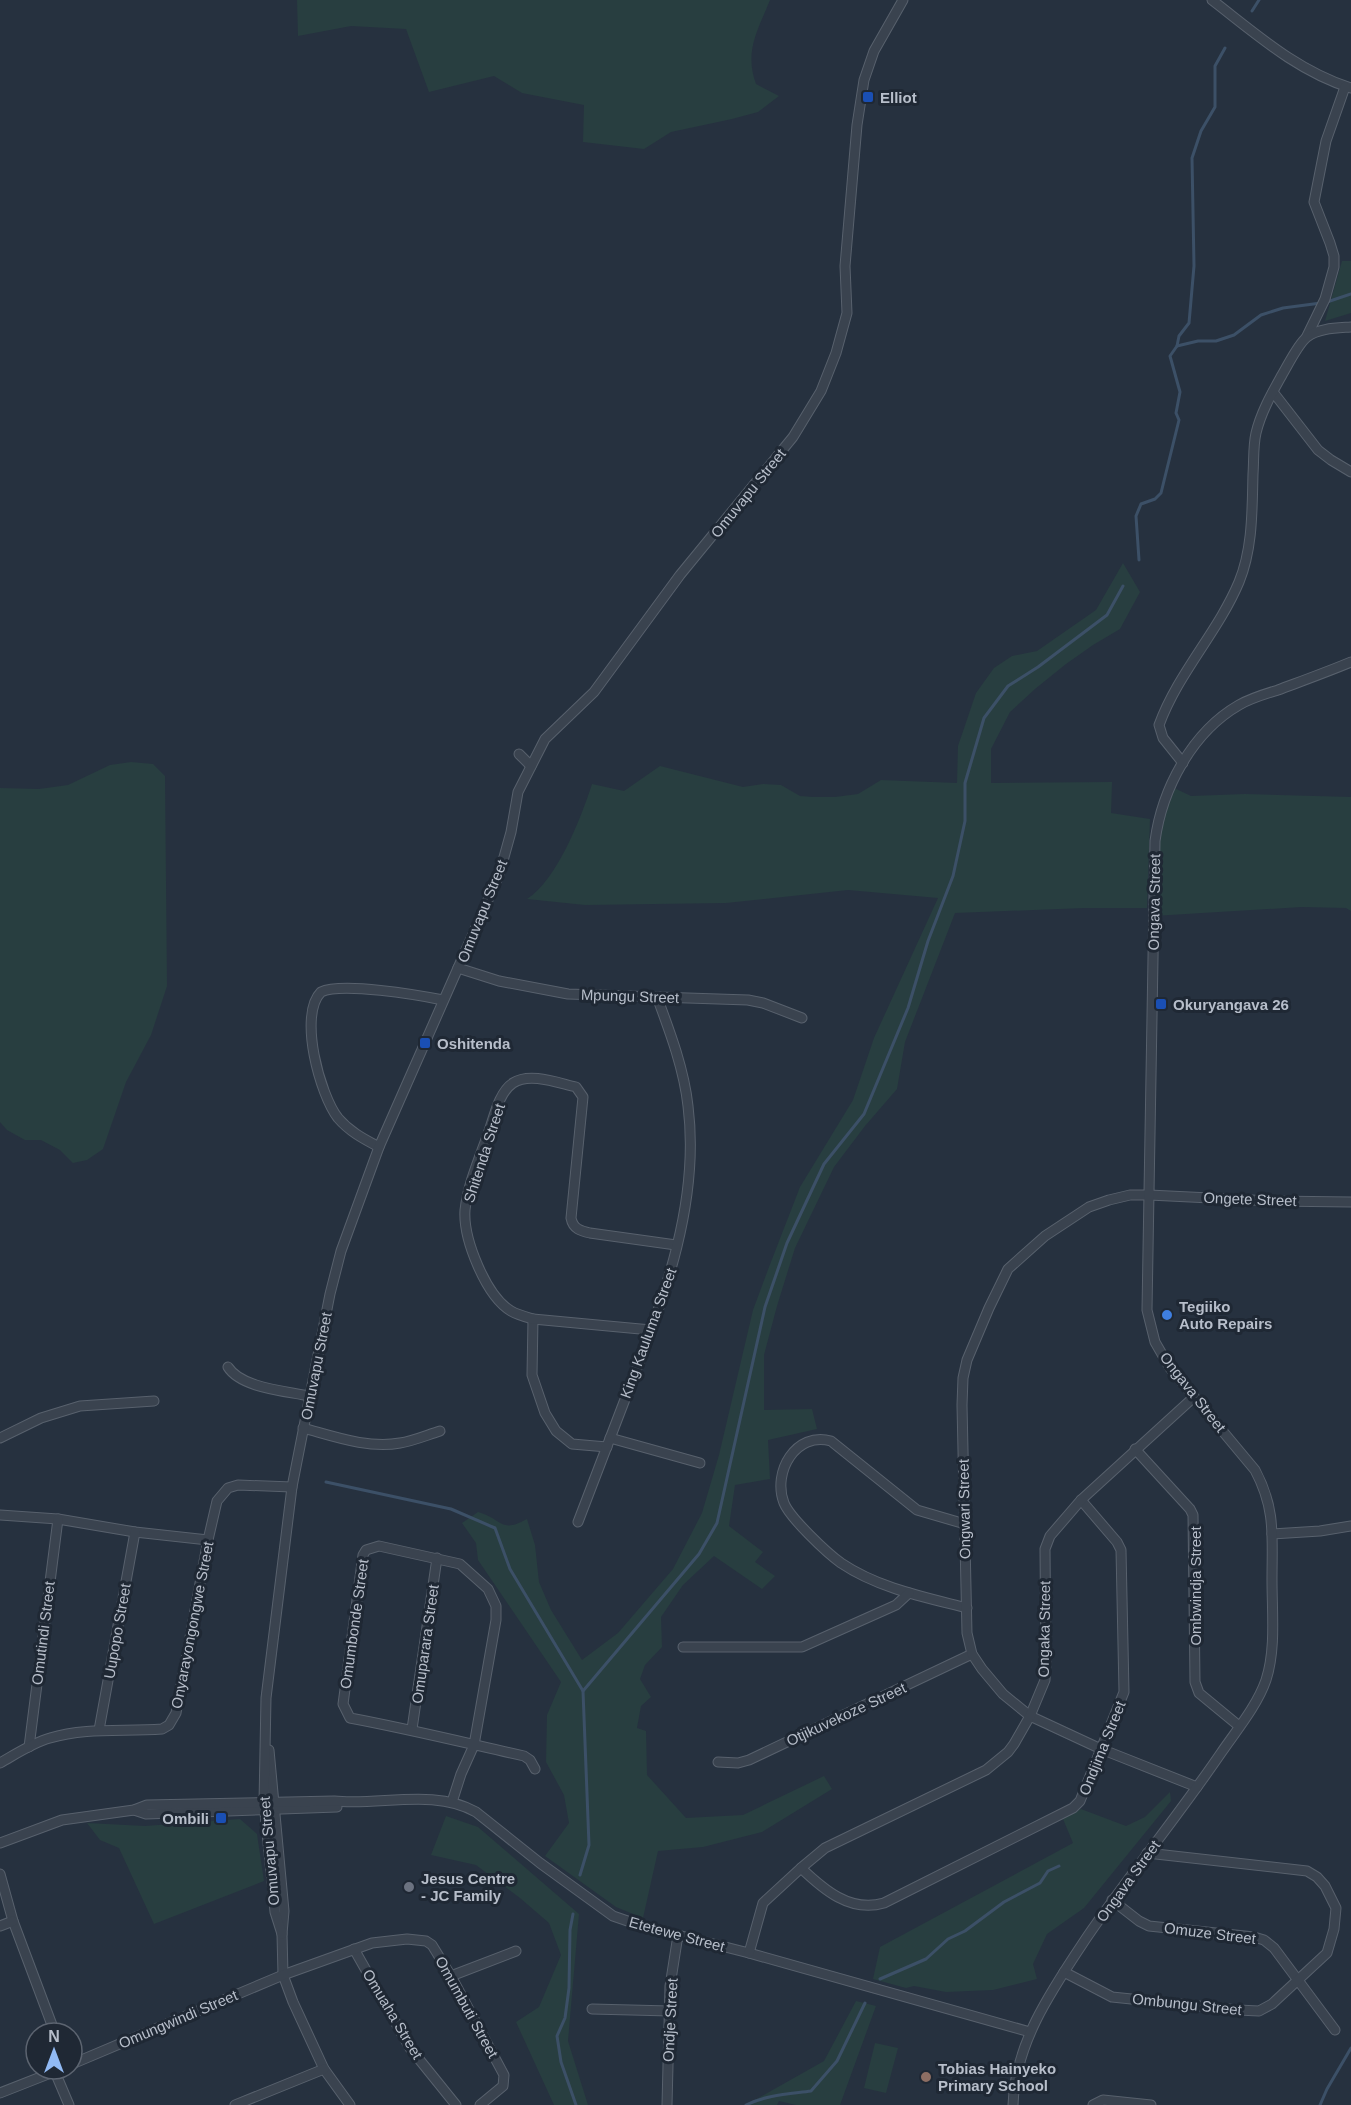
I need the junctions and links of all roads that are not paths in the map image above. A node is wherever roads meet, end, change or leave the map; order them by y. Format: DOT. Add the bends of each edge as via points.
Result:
graph roads {
  1 [pos="903,0"];
  2 [pos="1212,0"];
  3 [pos="1348,88"];
  4 [pos="1351,327"];
  5 [pos="1307,336"];
  6 [pos="1273,392"];
  7 [pos="1351,472"];
  8 [pos="1351,662"];
  9 [pos="519,754"];
  10 [pos="1183,763"];
  11 [pos="531,766"];
  12 [pos="458,968"];
  13 [pos="657,997"];
  14 [pos="443,1000"];
  15 [pos="802,1018"];
  16 [pos="379,1147"];
  17 [pos="1149,1195"];
  18 [pos="1351,1202"];
  19 [pos="676,1245"];
  20 [pos="533,1319"];
  21 [pos="651,1330"];
  22 [pos="228,1367"];
  23 [pos="309,1396"];
  24 [pos="1194,1397"];
  25 [pos="154,1401"];
  26 [pos="303,1428"];
  27 [pos="440,1431"];
  28 [pos="0,1438"];
  29 [pos="609,1443"];
  30 [pos="1135,1449"];
  31 [pos="700,1463"];
  32 [pos="292,1487"];
  33 [pos="1081,1500"];
  34 [pos="0,1515"];
  35 [pos="58,1518"];
  36 [pos="578,1522"];
  37 [pos="964,1524"];
  38 [pos="1351,1526"];
  39 [pos="135,1532"];
  40 [pos="1272,1534"];
  41 [pos="208,1540"];
  42 [pos="437,1558"];
  43 [pos="909,1593"];
  44 [pos="967,1608"];
  45 [pos="683,1647"];
  46 [pos="972,1654"];
  47 [pos="1030,1716"];
  48 [pos="1239,1726"];
  49 [pos="99,1730"];
  50 [pos="412,1730"];
  51 [pos="474,1745"];
  52 [pos="29,1747"];
  53 [pos="1101,1749"];
  54 [pos="718,1762"];
  55 [pos="0,1763"];
  56 [pos="535,1769"];
  57 [pos="1197,1787"];
  58 [pos="452,1802"];
  59 [pos="269,1807"];
  60 [pos="0,1842"];
  61 [pos="1147,1853"];
  62 [pos="801,1868"];
  63 [pos="0,1874"];
  64 [pos="1113,1900"];
  65 [pos="13,1921"];
  66 [pos="0,1926"];
  67 [pos="678,1935"];
  68 [pos="354,1949"];
  69 [pos="516,1951"];
  70 [pos="749,1953"];
  71 [pos="1064,1972"];
  72 [pos="283,1975"];
  73 [pos="451,1976"];
  74 [pos="1299,1978"];
  75 [pos="592,2008"];
  76 [pos="670,2011"];
  77 [pos="50,2021"];
  78 [pos="1335,2030"];
  79 [pos="1030,2032"];
  80 [pos="84,2059"];
  81 [pos="324,2068"];
  82 [pos="30,2081"];
  83 [pos="61,2081"];
  84 [pos="0,2093"];
  85 [pos="69,2105"];
  86 [pos="235,2105"];
  87 [pos="350,2105"];
  88 [pos="456,2105"];
  89 [pos="480,2105"];
  90 [pos="667,2105"];
  91 [pos="1013,2105"];
  92 [pos="1093,2105"];
  93 [pos="1151,2105"];
  1 -- 11 [label="street, Omuvapu Street" via="874,51 864,80 845,266 847,313 821,391 793,437 680,575 594,692 545,739"];
  2 -- 3 [label="street" via="1284,56"];
  3 -- 5 [label="street" via="1326,141 1314,202 1330,243 1334,267 1325,299"];
  4 -- 5 [label="street"];
  5 -- 6 [label="street"];
  6 -- 7 [label="street" via="1318,450"];
  6 -- 10 [label="street" via="1256,434 1252,519 1240,581 1159,725 1163,738"];
  8 -- 10 [label="street, Ongava Street" via="1241,704 1207,731"];
  9 -- 11 [label="street"];
  10 -- 17 [label="street, Ongava Street" via="1166,796 1155,841"];
  11 -- 12 [label="street, Omuvapu Street" via="518,792 499,875"];
  12 -- 13 [label="street, Mpungu Street" via="533,989"];
  12 -- 14 [label="street, Omuvapu Street"];
  13 -- 15 [label="street, Mpungu Street" via="748,1000"];
  13 -- 19 [label="street, King Kauluma Street" via="689,1108 686,1197"];
  14 -- 16 [label="street, Omuvapu Street"];
  14 -- 16 [label="street" via="339,988 321,992 314,1003 313,1054 320,1082 337,1117 355,1134"];
  16 -- 23 [label="street, Omuvapu Street" via="342,1251"];
  17 -- 18 [label="street, Ongete Street"];
  17 -- 24 [label="street, Ongava Street" via="1147,1310 1155,1341 1170,1368"];
  17 -- 37 [label="street, Ongwari Street" via="1108,1200 1089,1207 1045,1236 1008,1269 967,1360 963,1378"];
  19 -- 20 [label="street, Shitenda Street" via="578,1230 571,1218 583,1097 576,1087 544,1080 512,1083 495,1112 472,1178 465,1211 466,1228 477,1266 488,1286 511,1311"];
  19 -- 21 [label="street, King Kauluma Street" via="673,1267"];
  20 -- 21 [label="street, Shitenda Street"];
  20 -- 29 [label="street" via="532,1375 555,1431 572,1444"];
  21 -- 29 [label="street, King Kauluma Street"];
  22 -- 23 [label="street" via="241,1380"];
  23 -- 26 [label="street, Omuvapu Street"];
  24 -- 30 [label="street, Ongaka Street"];
  24 -- 40 [label="street, Ongava Street" via="1255,1470 1271,1508"];
  25 -- 28 [label="street" via="80,1406 41,1418"];
  26 -- 27 [label="street" via="377,1444 399,1444"];
  26 -- 32 [label="street, Omuvapu Street"];
  29 -- 31 [label="street"];
  29 -- 36 [label="street, King Kauluma Street"];
  30 -- 33 [label="street, Ongaka Street"];
  30 -- 48 [label="street, Ombwindja Street" via="1193,1515 1195,1682 1199,1694"];
  32 -- 41 [label="street, Onyarayongongwe Street" via="228,1488 217,1501"];
  32 -- 59 [label="street, Omuvapu Street" via="266,1698"];
  33 -- 47 [label="street, Ongaka Street" via="1050,1536 1045,1549 1046,1670"];
  33 -- 53 [label="street, Ondjima Street" via="1118,1542 1122,1558 1124,1692"];
  34 -- 35 [label="street"];
  35 -- 39 [label="street"];
  35 -- 52 [label="street, Omutindi Street"];
  37 -- 43 [label="street" via="928,1515 909,1505 831,1441 812,1439 790,1455 782,1473 783,1501 788,1510 841,1563"];
  37 -- 44 [label="street, Ongwari Street"];
  38 -- 40 [label="street"];
  39 -- 41 [label="street"];
  39 -- 49 [label="street, Uupopo Street"];
  40 -- 48 [label="street, Ongava Street" via="1271,1652 1266,1681"];
  41 -- 49 [label="street, Onyarayongongwe Street" via="176,1713 162,1729"];
  42 -- 50 [label="street, Omuparara Street"];
  42 -- 50 [label="street, Omumbonde Street" via="379,1546 366,1550 363,1556 342,1704 350,1718"];
  42 -- 51 [label="street, Omumbonde Street" via="460,1564 473,1574 488,1589 496,1606"];
  43 -- 44 [label="street"];
  43 -- 45 [label="street" via="896,1605 802,1647"];
  44 -- 46 [label="street, Ongwari Street"];
  46 -- 47 [label="street, Ongwari Street" via="1003,1694"];
  46 -- 54 [label="street, Otjikuvekoze Street" via="749,1760"];
  47 -- 53 [label="street, Ongwari Street"];
  47 -- 62 [label="street, Ongaka Street" via="1008,1752 986,1770 825,1848"];
  48 -- 57 [label="street, Ongava Street"];
  49 -- 52 [label="street, Onyarayongongwe Street" via="49,1738"];
  50 -- 51 [label="street, Omumbonde Street"];
  51 -- 56 [label="street" via="524,1756"];
  51 -- 58 [label="street, Omumbonde Street"];
  52 -- 55 [label="street, Onyarayongongwe Street"];
  53 -- 57 [label="street, Ongwari Street"];
  53 -- 62 [label="street, Ondjima Street" via="1080,1801 1073,1808 884,1903 874,1906 845,1900 826,1891"];
  57 -- 61 [label="street, Ongava Street"];
  58 -- 59 [label="street, Etetewe Street"];
  58 -- 67 [label="street, Etetewe Street" via="476,1812 613,1916"];
  59 -- 60 [label="street, Etetewe Street" via="146,1814 134,1810 62,1820"];
  59 -- 72 [label="street, Omuvapu Street" via="284,1911"];
  61 -- 64 [label="street, Ongava Street"];
  61 -- 74 [label="street, Ombungu Street" via="1297,1869 1317,1877 1334,1903 1334,1929 1327,1953"];
  62 -- 70 [label="street, Ongaka Street" via="763,1904"];
  63 -- 65 [label="street"];
  64 -- 71 [label="street, Ongava Street"];
  64 -- 74 [label="street, Omuze Street" via="1149,1926 1264,1940"];
  65 -- 66 [label="street"];
  65 -- 77 [label="street"];
  67 -- 70 [label="street, Etetewe Street"];
  67 -- 76 [label="street, Ondje Street"];
  68 -- 72 [label="street, Omumbuti Street"];
  68 -- 73 [label="street, Omumbuti Street" via="388,1940 426,1941"];
  68 -- 88 [label="street, Omuaha Street" via="410,2048"];
  69 -- 73 [label="street"];
  70 -- 79 [label="street, Etetewe Street"];
  71 -- 74 [label="street, Ombungu Street" via="1113,1997 1238,2010 1263,2010"];
  71 -- 79 [label="street, Ongava Street"];
  72 -- 80 [label="street, Omungwindi Street"];
  72 -- 81 [label="street, Omuvapu Street"];
  73 -- 89 [label="street, Omumbuti Street" via="504,2075 502,2086"];
  74 -- 78 [label="street, Omuze Street"];
  75 -- 76 [label="street"];
  76 -- 90 [label="street, Ondje Street"];
  79 -- 91 [label="street, Ongava Street"];
  81 -- 86 [label="street"];
  81 -- 87 [label="street, Omuvapu Street"];
  82 -- 84 [label="street"];
  83 -- 85 [label="street"];
  92 -- 93 [label="street" via="1104,2100"];
}
